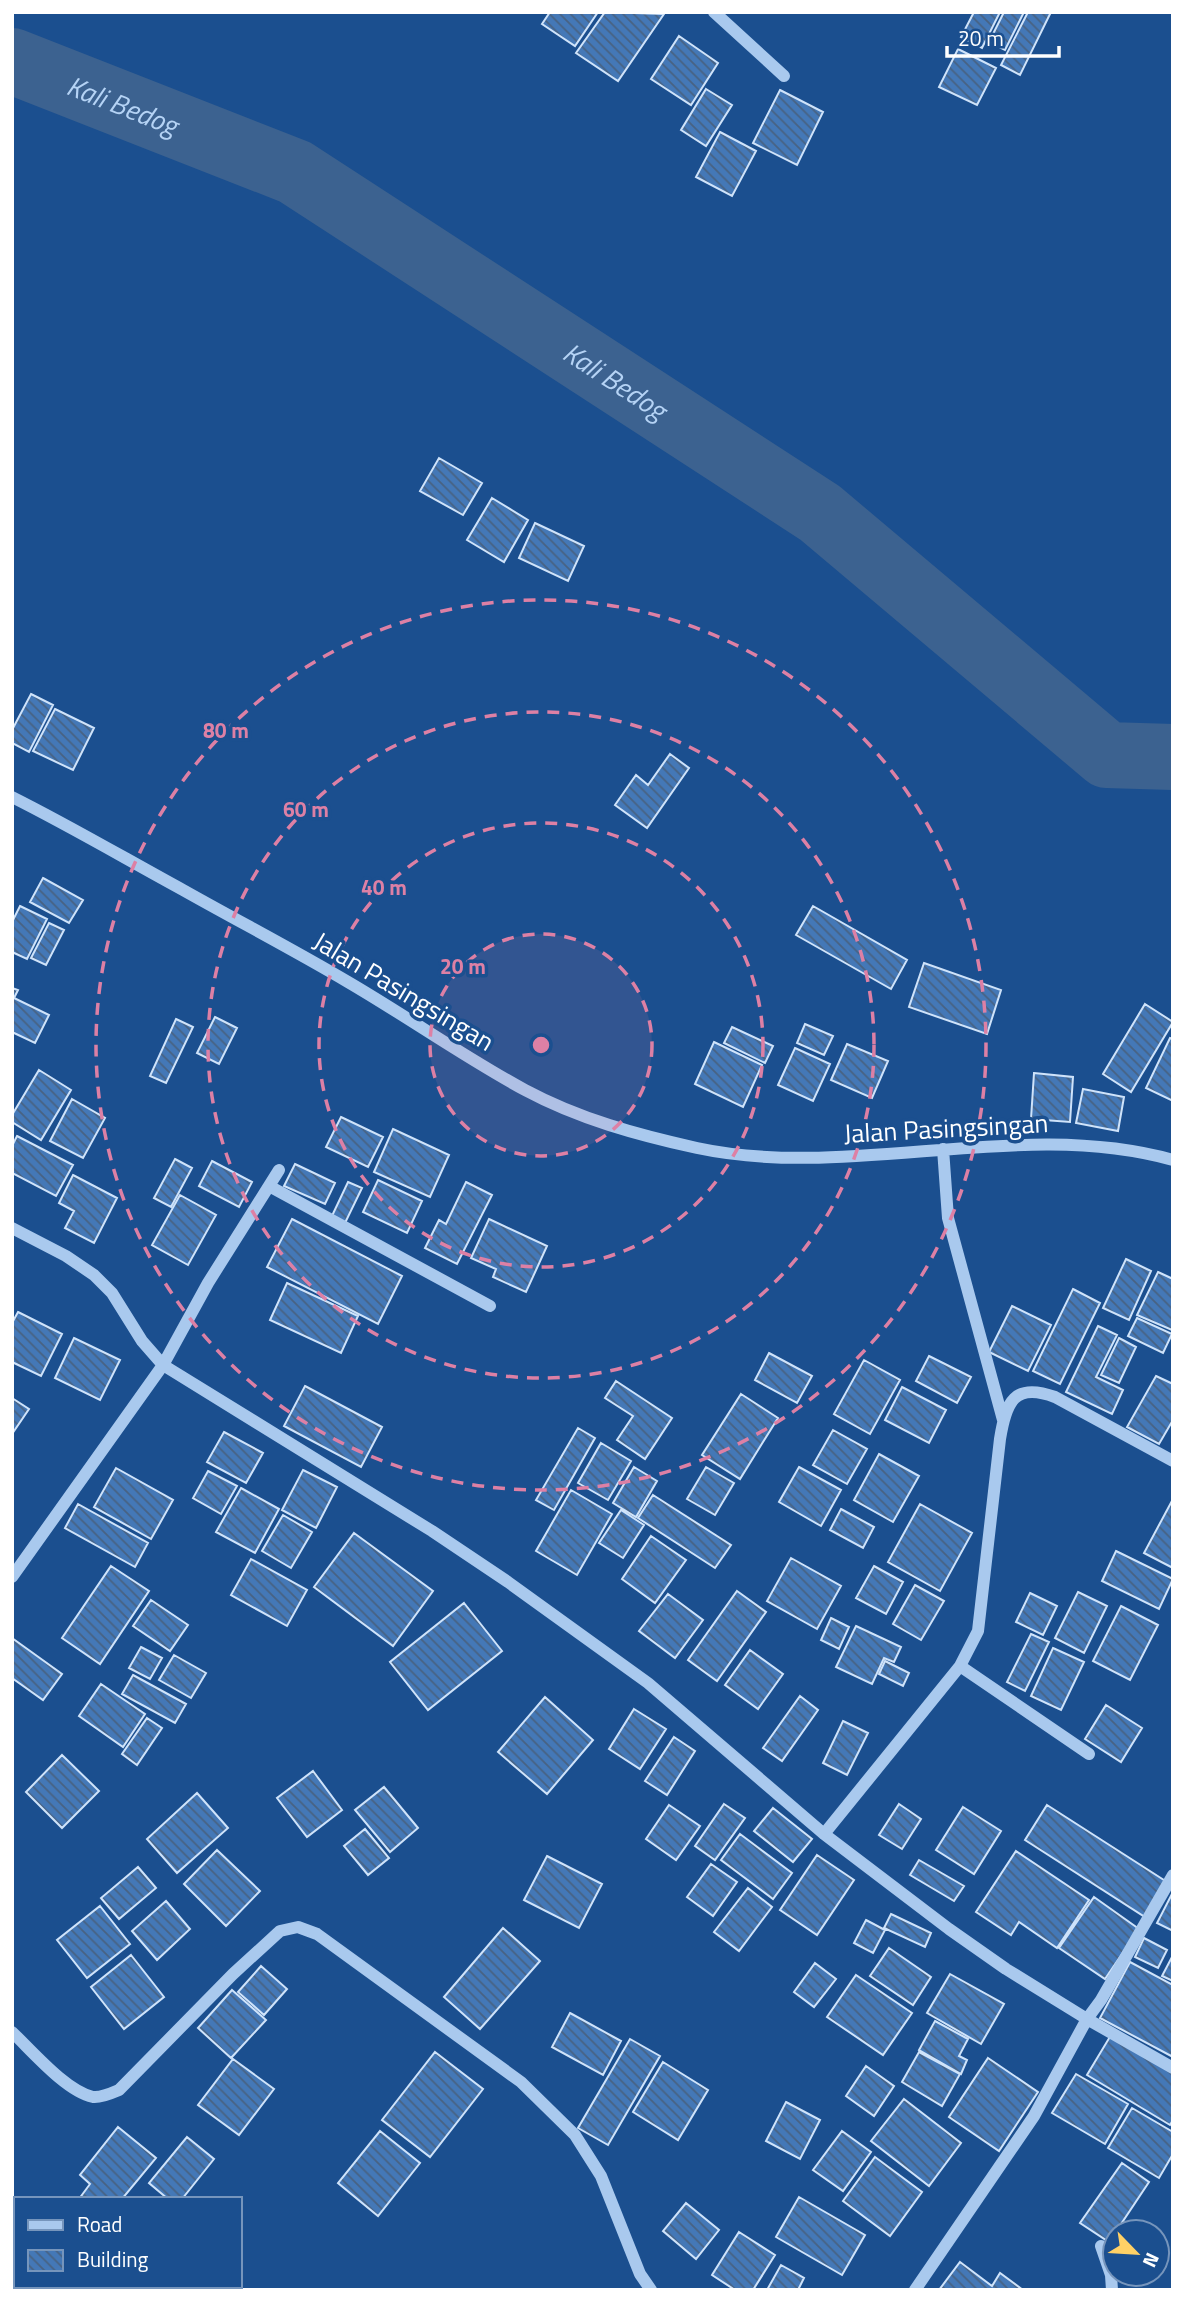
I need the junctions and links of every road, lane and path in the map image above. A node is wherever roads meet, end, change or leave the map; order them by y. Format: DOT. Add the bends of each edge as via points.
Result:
graph roads {
  1 [pos="714,12"];
  2 [pos="784,76"];
  3 [pos="12,796"];
  4 [pos="943,1149"];
  5 [pos="1173,1160"];
  6 [pos="279,1170"];
  7 [pos="269,1186"];
  8 [pos="12,1228"];
  9 [pos="489,1306"];
  10 [pos="163,1365"];
  11 [pos="1003,1420"];
  12 [pos="1173,1461"];
  13 [pos="12,1577"];
  14 [pos="960,1666"];
  15 [pos="1089,1754"];
  16 [pos="824,1833"];
  17 [pos="1173,1875"];
  18 [pos="1087,2019"];
  19 [pos="12,2032"];
  20 [pos="1173,2068"];
  21 [pos="651,2290"];
  22 [pos="915,2290"];
  1 -- 2 [label="street"];
  3 -- 4 [label="street, Jalan Pasingsingan" via="349,982 528,1091 612,1127 760,1158"];
  4 -- 5 [label="street, Jalan Pasingsingan" via="1072,1145"];
  4 -- 11 [label="street" via="948,1218"];
  6 -- 7 [label="street"];
  7 -- 9 [label="street"];
  7 -- 10 [label="street"];
  8 -- 10 [label="street" via="93,1275 112,1293"];
  10 -- 13 [label="street"];
  10 -- 16 [label="street" via="508,1582 648,1683"];
  11 -- 12 [label="street" via="1022,1392 1035,1390"];
  11 -- 14 [label="street" via="982,1610 978,1631"];
  14 -- 15 [label="street"];
  14 -- 16 [label="street"];
  16 -- 18 [label="street" via="1006,1969"];
  17 -- 18 [label="street"];
  18 -- 20 [label="street"];
  18 -- 22 [label="street" via="1034,2116"];
  19 -- 21 [label="street" via="65,2081 96,2098 120,2090 280,1931 298,1927 317,1934 521,2082 575,2135 601,2176 640,2274"];
}
